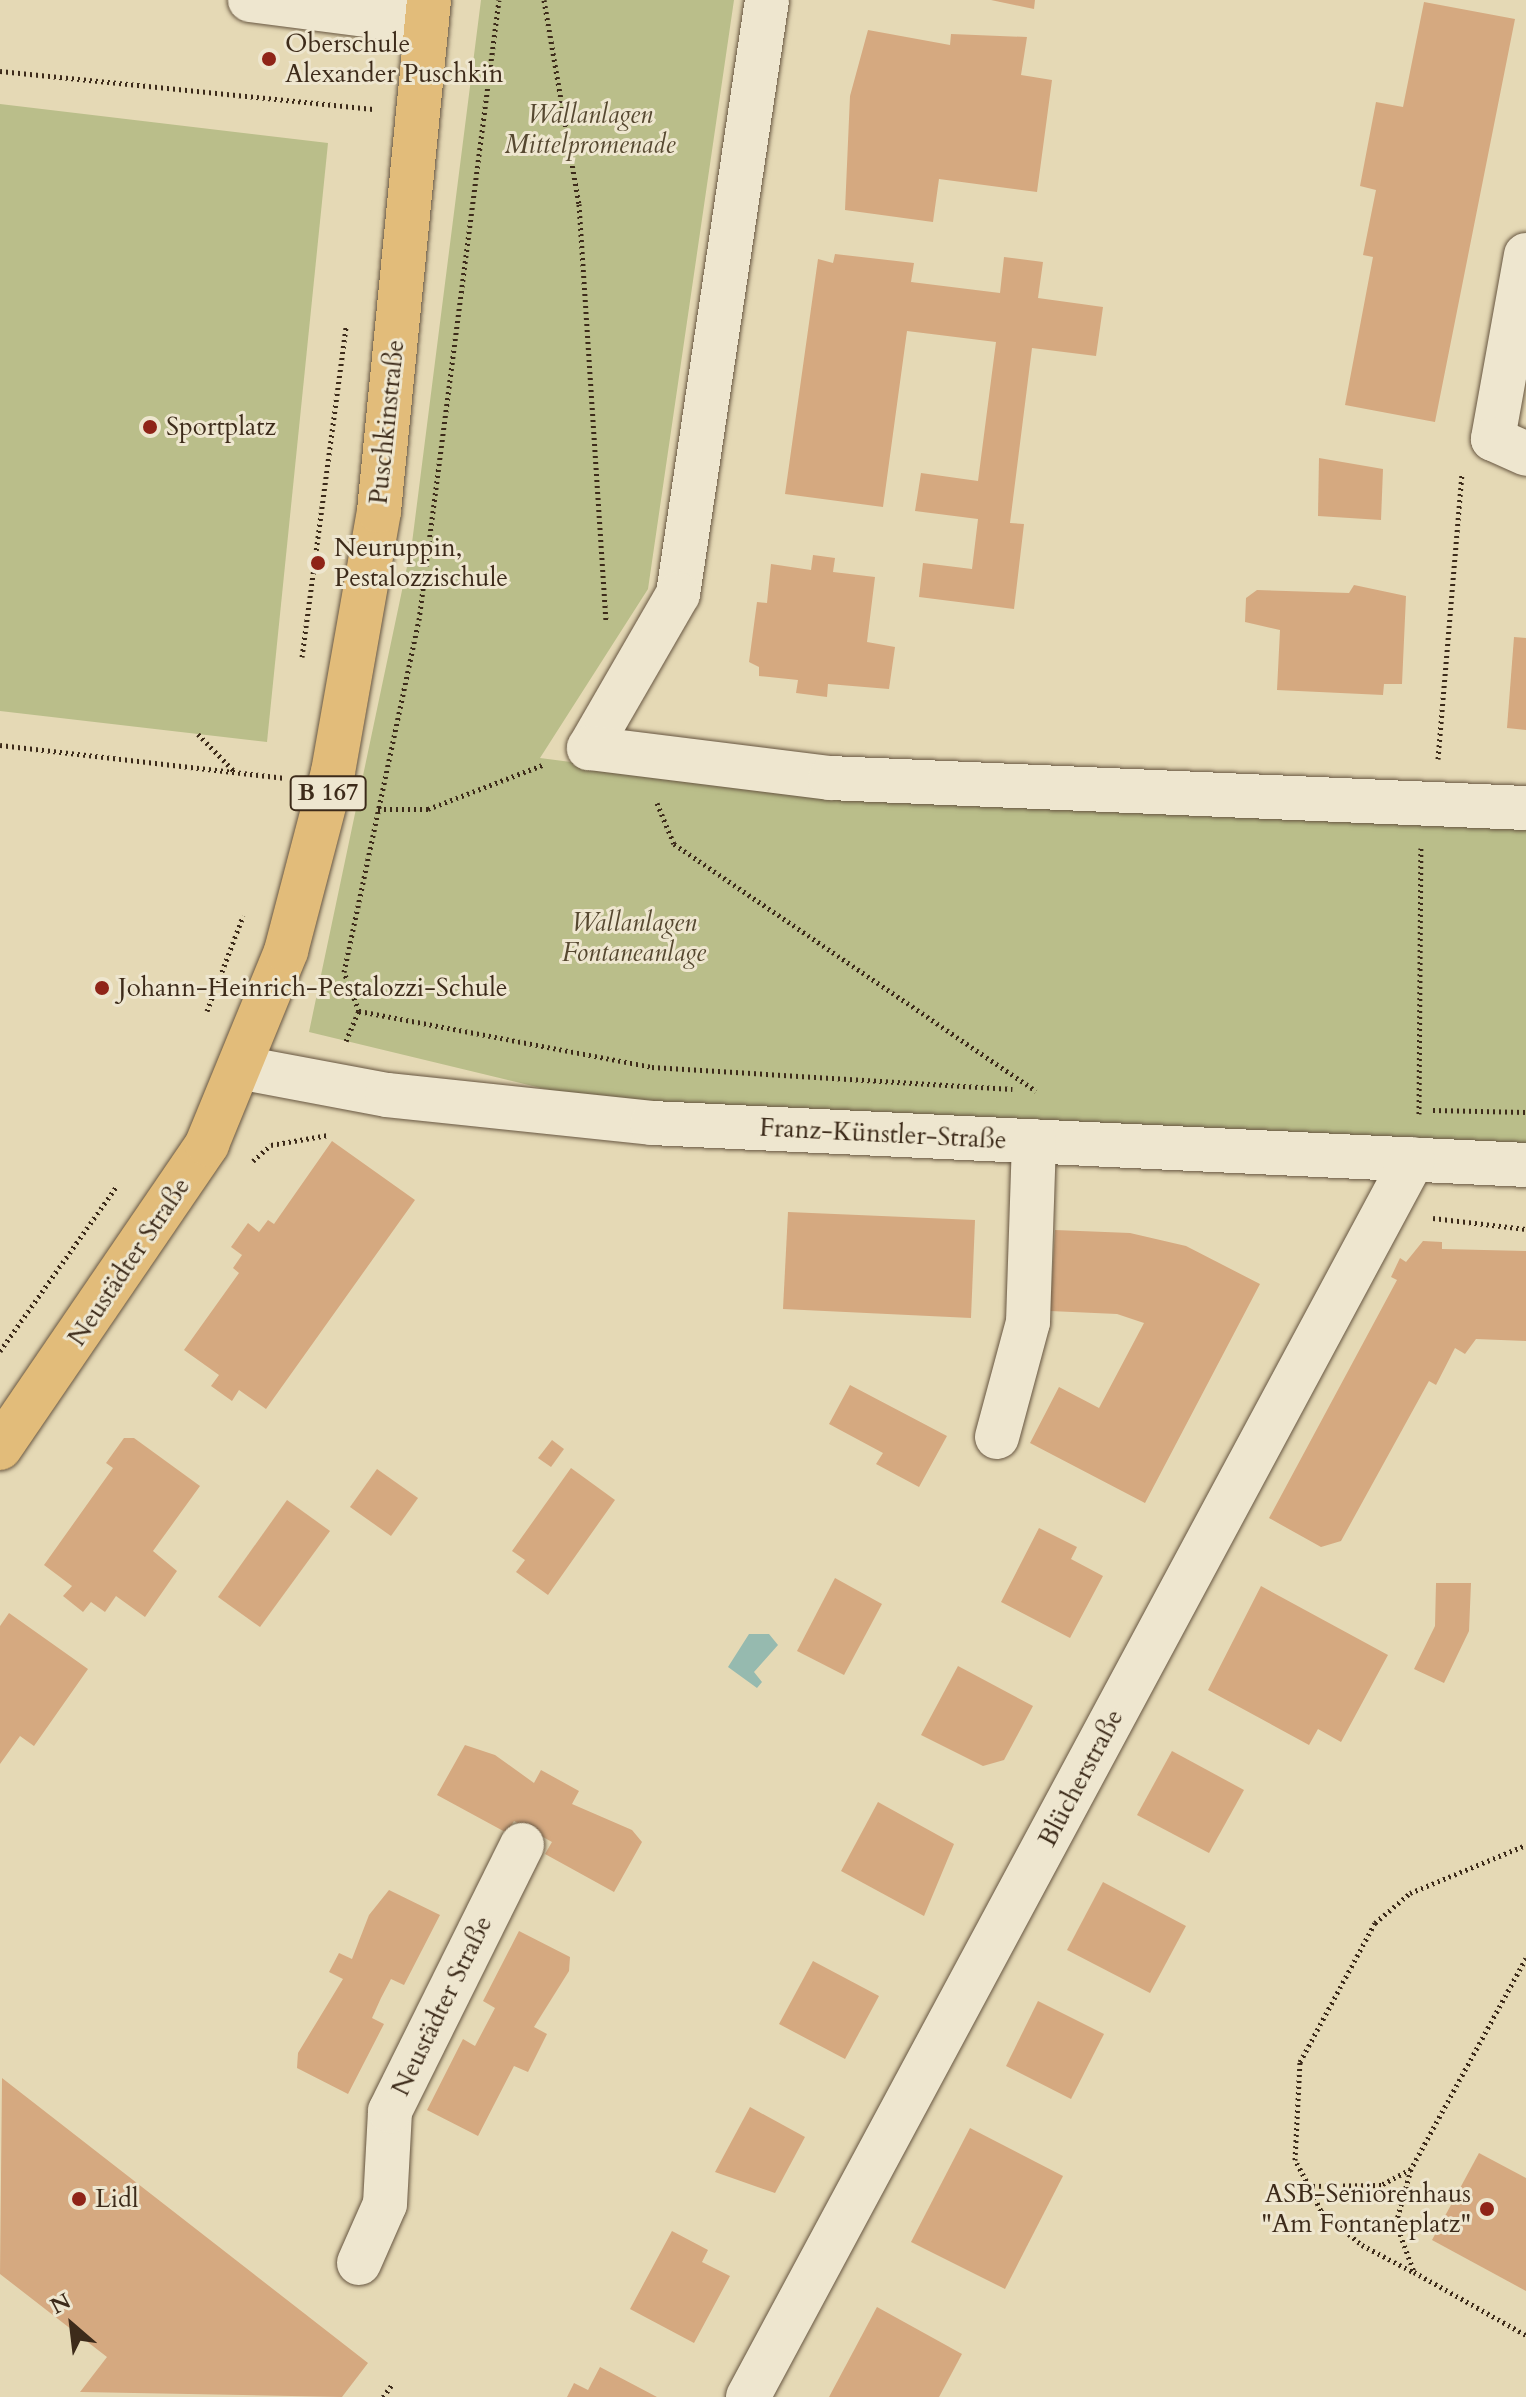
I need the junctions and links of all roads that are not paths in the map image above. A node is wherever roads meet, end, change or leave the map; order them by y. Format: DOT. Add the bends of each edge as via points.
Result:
graph roads {
  1 [pos="250,0"];
  2 [pos="767,0"];
  3 [pos="428,11"];
  4 [pos="1526,255"];
  5 [pos="1506,432"];
  6 [pos="1526,808"];
  7 [pos="243,1068"];
  8 [pos="1034,1141"];
  9 [pos="1413,1159"];
  10 [pos="1526,1165"];
  11 [pos="997,1437"];
  12 [pos="0,1448"];
  13 [pos="522,1845"];
  14 [pos="359,2263"];
  15 [pos="748,2397"];
  1 -- 3 [label="street"];
  2 -- 6 [label="street" via="678,594 589,748 830,778"];
  3 -- 7 [label="main road, Puschkinstraße / B 167" via="396,111 379,511 336,756 286,951"];
  4 -- 5 [label="street"];
  7 -- 8 [label="street, Franz-Künstler-Straße" via="387,1095 652,1123"];
  7 -- 12 [label="main road, Neustädter Straße / B 167" via="207,1144"];
  8 -- 9 [label="street, Franz-Künstler-Straße"];
  8 -- 11 [label="street" via="1028,1322"];
  9 -- 10 [label="street, Franz-Künstler-Straße"];
  9 -- 15 [label="street, Blücherstraße"];
  13 -- 14 [label="street, Neustädter Straße" via="390,2111 385,2204"];
}
